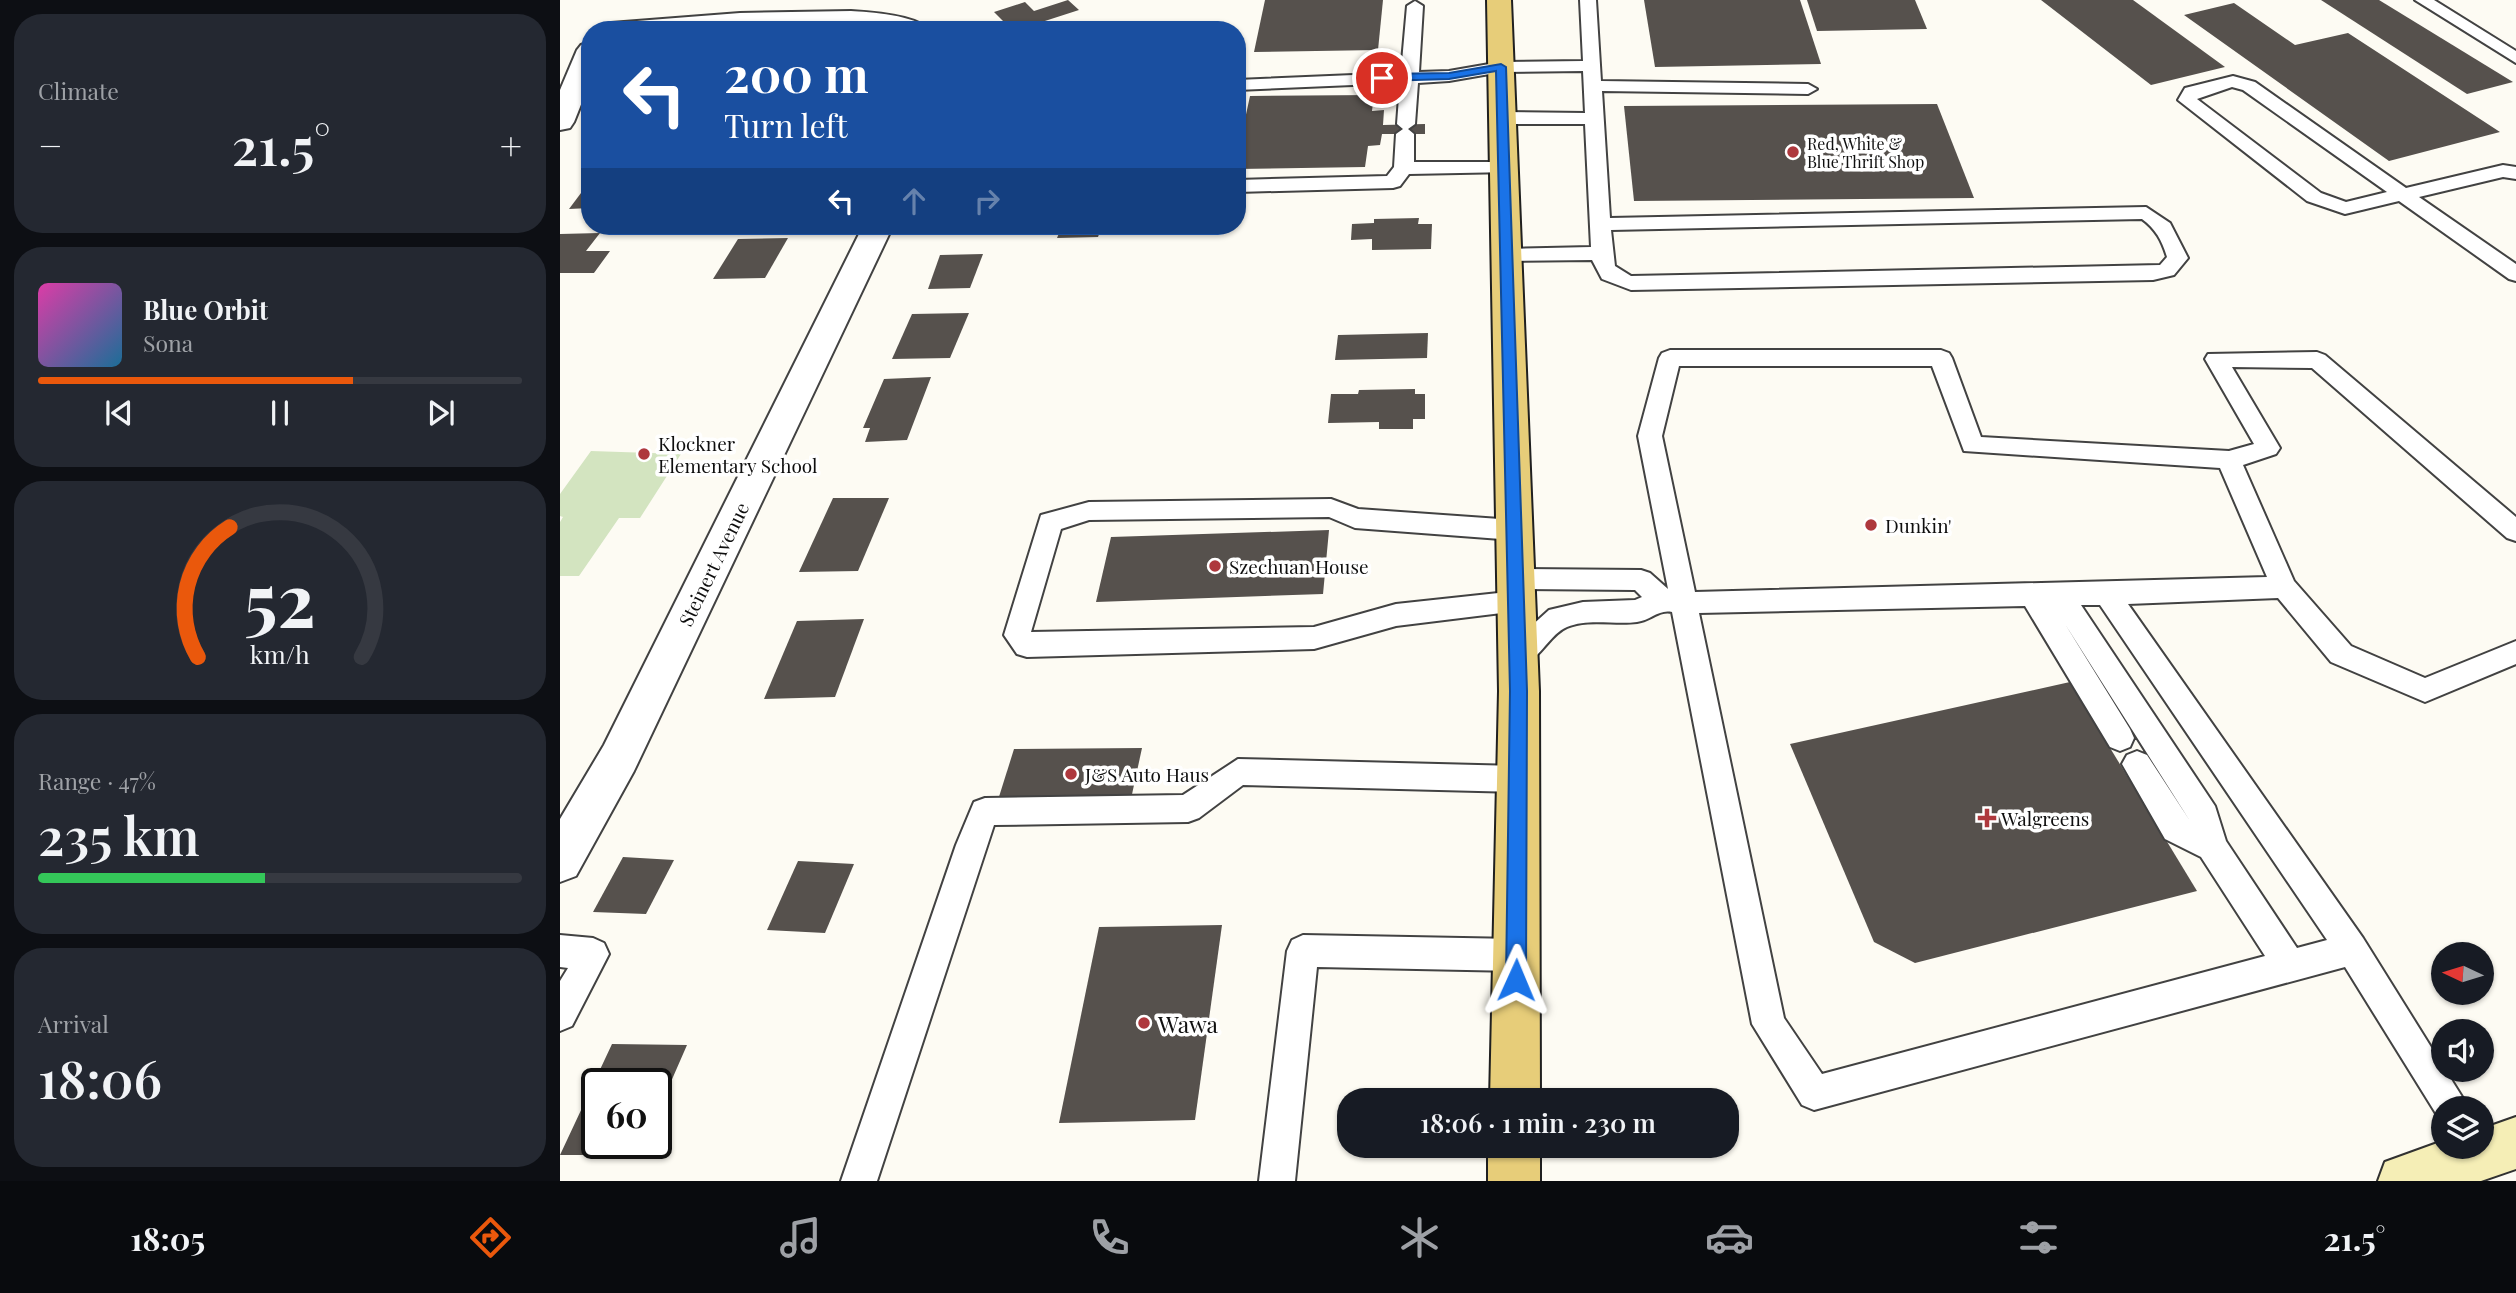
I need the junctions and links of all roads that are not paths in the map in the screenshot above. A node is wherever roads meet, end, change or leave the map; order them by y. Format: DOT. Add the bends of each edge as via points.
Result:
graph roads {
  1 [pos="1499,0"];
  2 [pos="1588,0"];
  3 [pos="2423,0"];
  4 [pos="1415,6"];
  5 [pos="741,21"];
  6 [pos="882,21"];
  7 [pos="2516,58"];
  8 [pos="1501,67"];
  9 [pos="581,72"];
  10 [pos="1410,76"];
  11 [pos="1593,76"];
  12 [pos="1246,85"];
  13 [pos="1808,89"];
  14 [pos="1502,118"];
  15 [pos="1595,118"];
  16 [pos="560,122"];
  17 [pos="1404,168"];
  18 [pos="1504,168"];
  19 [pos="2516,173"];
  20 [pos="1246,186"];
  21 [pos="2400,194"];
  22 [pos="1600,224"];
  23 [pos="874,235"];
  24 [pos="1602,253"];
  25 [pos="1506,256"];
  26 [pos="2513,269"];
  27 [pos="2230,460"];
  28 [pos="1514,530"];
  29 [pos="2516,531"];
  30 [pos="2284,587"];
  31 [pos="1516,590"];
  32 [pos="2107,594"];
  33 [pos="2046,596"];
  34 [pos="1672,601"];
  35 [pos="2516,652"];
  36 [pos="1517,656"];
  37 [pos="2120,738"];
  38 [pos="2137,764"];
  39 [pos="1518,779"];
  40 [pos="2212,847"];
  41 [pos="560,861"];
  42 [pos="2352,949"];
  43 [pos="560,951"];
  44 [pos="1516,956"];
  45 [pos="2290,966"];
  46 [pos="560,1014"];
  47 [pos="1515,1088"];
  48 [pos="2444,1096"];
  49 [pos="1514,1158"];
  50 [pos="2463,1159"];
  51 [pos="859,1181"];
  52 [pos="1277,1181"];
  53 [pos="1514,1181"];
  54 [pos="2404,1181"];
  1 -- 8 [label="main road"];
  2 -- 11 [label="lane"];
  3 -- 7 [label="lane"];
  4 -- 10 [label="lane"];
  5 -- 6 [label="street"];
  8 -- 10 [label="lane" via="1449,76"];
  8 -- 11 [label="lane"];
  8 -- 14 [label="main road"];
  9 -- 16 [label="street"];
  10 -- 12 [label="lane"];
  10 -- 17 [label="lane"];
  11 -- 13 [label="lane"];
  11 -- 15 [label="lane"];
  14 -- 15 [label="lane"];
  14 -- 18 [label="main road"];
  15 -- 22 [label="lane"];
  17 -- 18 [label="lane"];
  17 -- 20 [label="lane" via="1393,182"];
  18 -- 25 [label="main road"];
  19 -- 21 [label="lane" via="2503,171"];
  21 -- 21 [label="lane" via="2249,86 2233,81 2191,92 2187,100 2314,197 2345,208"];
  21 -- 26 [label="lane"];
  22 -- 24 [label="lane"];
  22 -- 24 [label="lane" via="2146,214 2159,220 2179,258 2167,270 2153,273 1631,284 1611,279 1603,269"];
  23 -- 41 [label="street, Steinert Avenue" via="619,758"];
  24 -- 25 [label="lane"];
  25 -- 28 [label="main road"];
  27 -- 29 [label="lane" via="2268,448 2216,359 2317,360"];
  27 -- 30 [label="lane"];
  27 -- 34 [label="lane" via="1972,445 1941,358 1670,358 1650,436"];
  28 -- 31 [label="main road"];
  28 -- 31 [label="lane" via="1355,518 1331,508 1089,511 1050,522 1017,635 1027,646 1314,638"];
  30 -- 32 [label="lane"];
  30 -- 35 [label="lane" via="2342,654 2425,690"];
  31 -- 34 [label="lane" via="1641,580"];
  31 -- 36 [label="main road"];
  32 -- 33 [label="lane"];
  32 -- 42 [label="lane"];
  33 -- 34 [label="lane"];
  33 -- 37 [label="lane"];
  33 -- 40 [label="lane" via="2204,816"];
  34 -- 36 [label="lane" via="1639,611 1558,618"];
  34 -- 45 [label="lane" via="1769,1024 1814,1093"];
  36 -- 39 [label="main road"];
  38 -- 40 [label="lane" via="2176,829"];
  39 -- 44 [label="main road"];
  39 -- 51 [label="lane" via="1238,772 1188,808 985,812"];
  40 -- 45 [label="lane"];
  42 -- 45 [label="lane"];
  42 -- 48 [label="lane"];
  43 -- 46 [label="lane" via="593,954"];
  44 -- 47 [label="main road"];
  44 -- 52 [label="lane" via="1303,951"];
  49 -- 53 [label="main road"];
  50 -- 54 [label="main road"];
}
